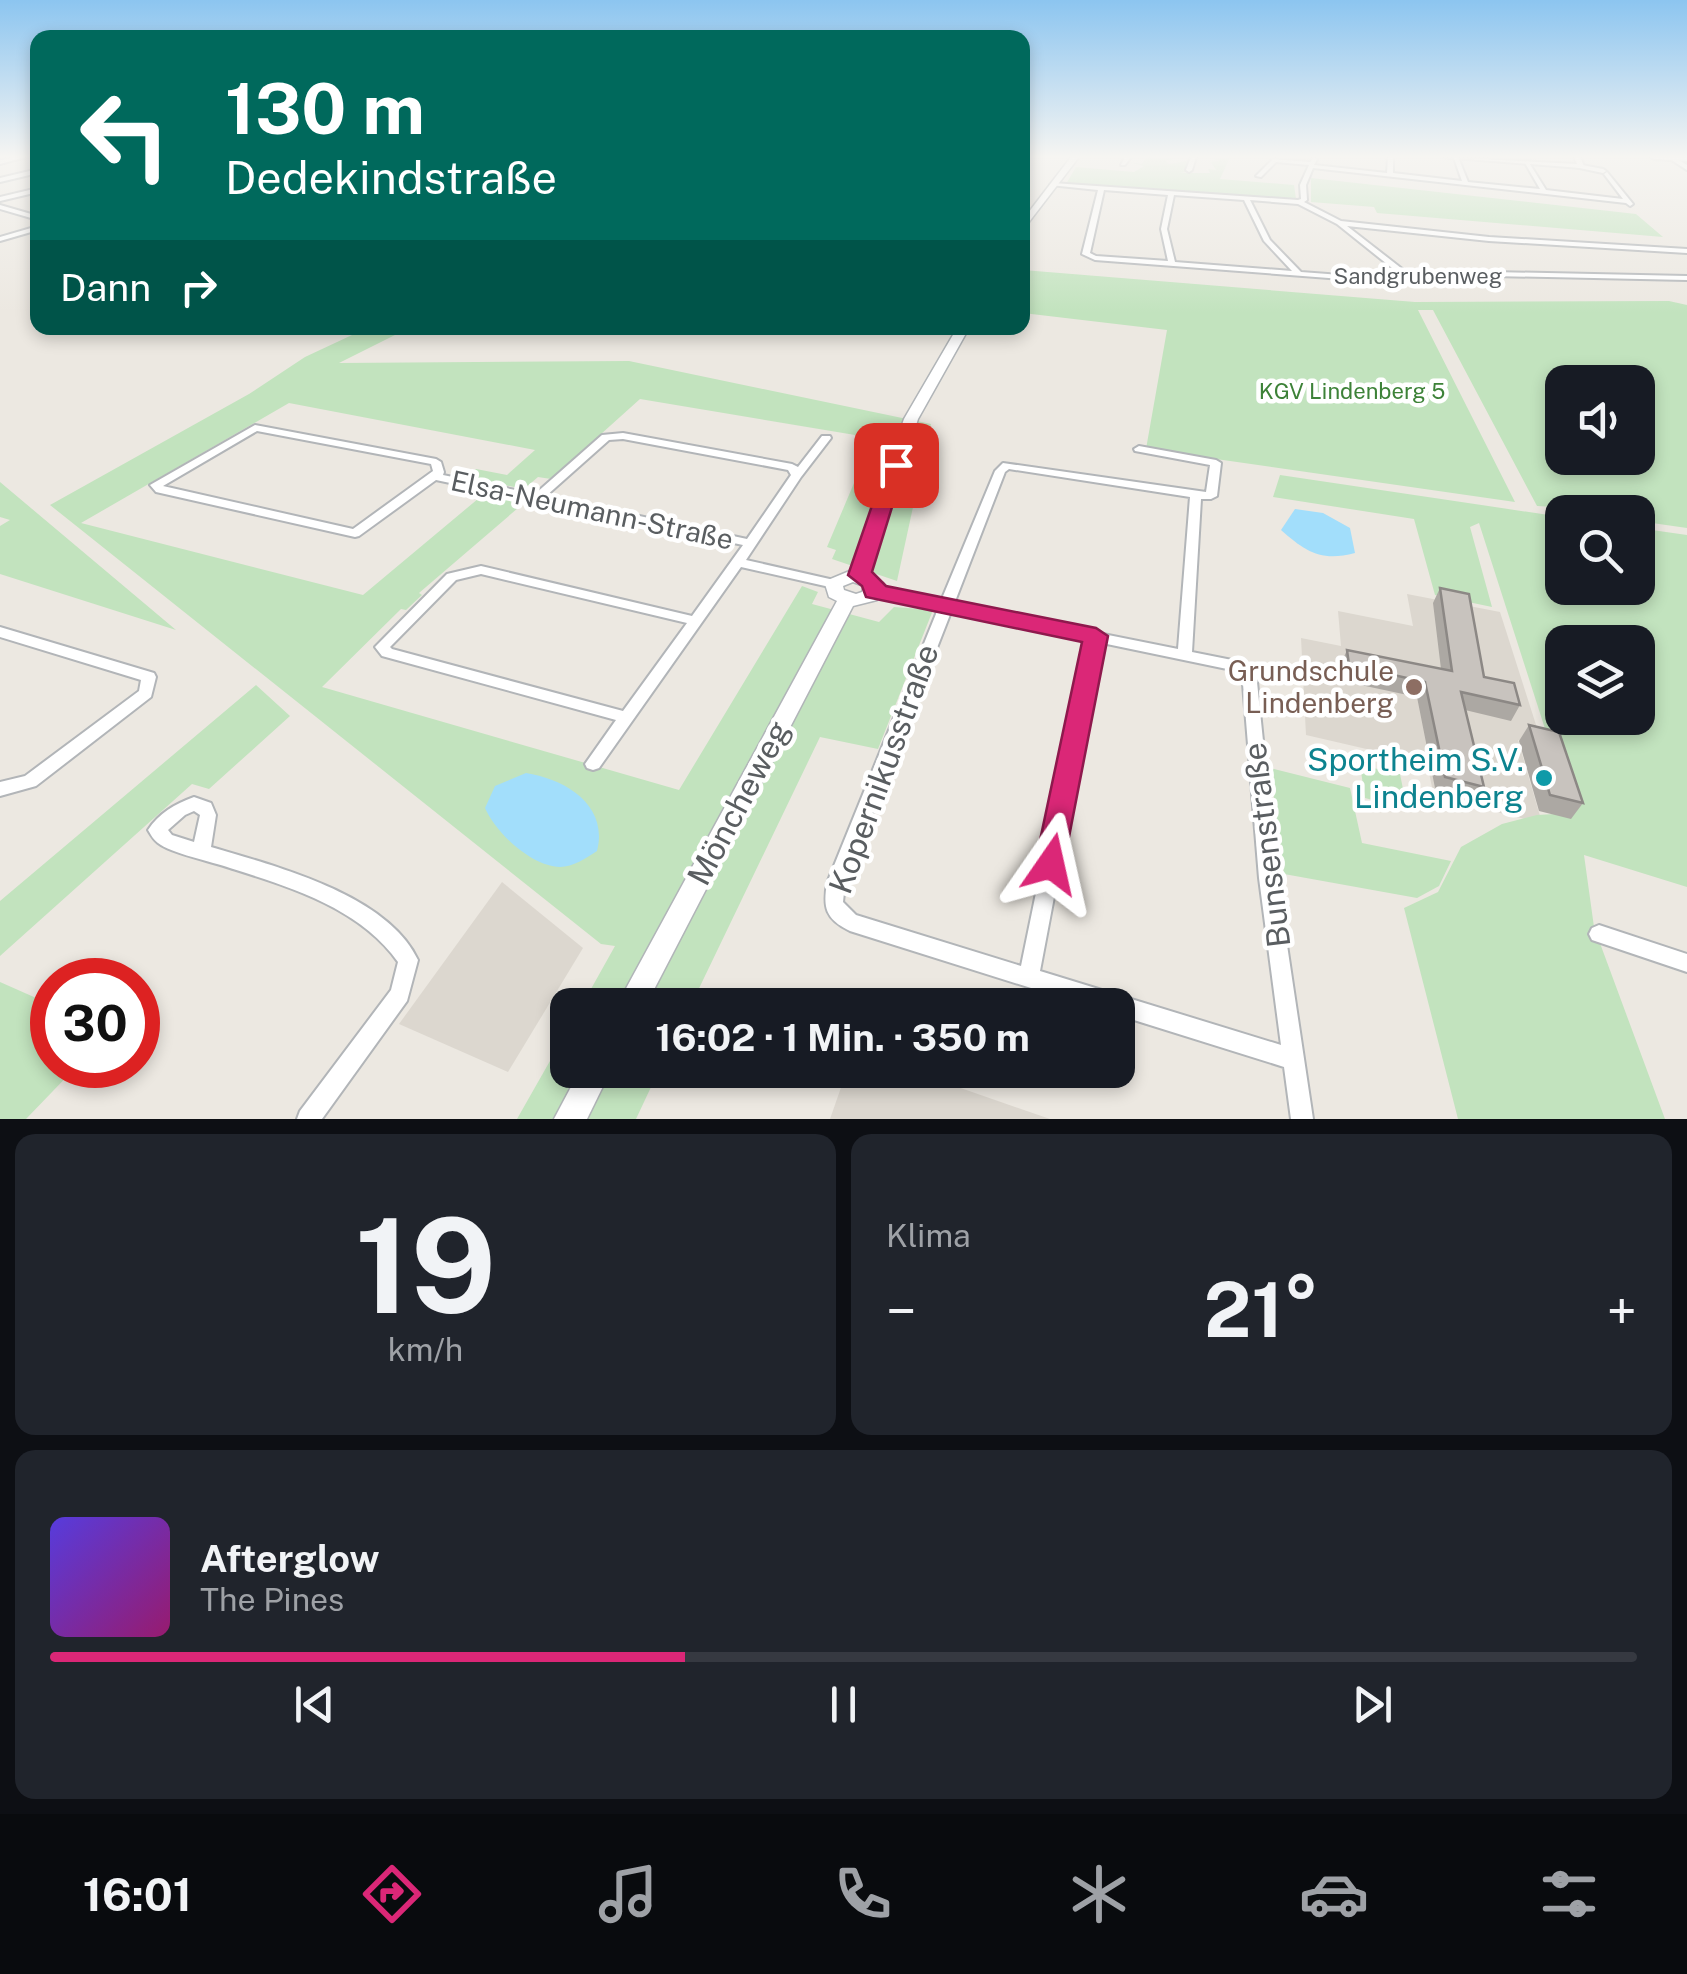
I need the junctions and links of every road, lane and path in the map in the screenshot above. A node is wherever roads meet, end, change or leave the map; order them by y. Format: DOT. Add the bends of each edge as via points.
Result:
graph roads {
  1 [pos="1096,209"];
  2 [pos="1168,209"];
  3 [pos="1251,209"];
  4 [pos="1313,209"];
  5 [pos="1339,223"];
  6 [pos="30,230"];
  7 [pos="0,239"];
  8 [pos="1687,251"];
  9 [pos="1172,266"];
  10 [pos="1299,274"];
  11 [pos="1687,278"];
  12 [pos="1411,279"];
  13 [pos="959,335"];
  14 [pos="826,438"];
  15 [pos="1139,449"];
  16 [pos="797,475"];
  17 [pos="434,476"];
  18 [pos="1196,495"];
  19 [pos="537,498"];
  20 [pos="750,543"];
  21 [pos="738,562"];
  22 [pos="860,575"];
  23 [pos="841,592"];
  24 [pos="874,592"];
  25 [pos="946,604"];
  26 [pos="696,620"];
  27 [pos="0,632"];
  28 [pos="1096,636"];
  29 [pos="1185,655"];
  30 [pos="626,717"];
  31 [pos="593,764"];
  32 [pos="0,789"];
  33 [pos="201,852"];
  34 [pos="1598,934"];
  35 [pos="1687,963"];
  36 [pos="1028,978"];
  37 [pos="640,988"];
  38 [pos="1061,988"];
  39 [pos="1135,1011"];
  40 [pos="1294,1060"];
  41 [pos="586,1088"];
  42 [pos="308,1119"];
  43 [pos="570,1119"];
  44 [pos="1302,1119"];
  1 -- 9 [label="street, Sandgrubenweg" via="1086,254"];
  2 -- 9 [label="street" via="1164,229"];
  3 -- 10 [label="street" via="1266,241"];
  4 -- 5 [label="street"];
  5 -- 8 [label="street"];
  5 -- 12 [label="street"];
  6 -- 7 [label="street"];
  9 -- 10 [label="street, Sandgrubenweg"];
  10 -- 12 [label="street, Sandgrubenweg"];
  11 -- 12 [label="street, Sandgrubenweg" via="1448,273"];
  13 -- 22 [label="main road" via="911,418"];
  14 -- 16 [label="street"];
  15 -- 18 [label="street" via="1216,463 1211,496"];
  16 -- 19 [label="street" via="792,467 606,437"];
  16 -- 20 [label="street"];
  17 -- 17 [label="street, Elsa-Neumann-Straße" via="356,533 156,485 243,432 268,428 436,462"];
  17 -- 19 [label="street, Elsa-Neumann-Straße"];
  18 -- 25 [label="street, Kopernikusstraße" via="1007,466"];
  18 -- 29 [label="street"];
  19 -- 20 [label="street, Elsa-Neumann-Straße"];
  20 -- 21 [label="street, Elsa-Neumann-Straße"];
  21 -- 23 [label="street, Elsa-Neumann-Straße"];
  21 -- 26 [label="street"];
  22 -- 23 [label="main road" via="844,576"];
  22 -- 24 [label="main road" via="874,583"];
  23 -- 24 [label="main road" via="864,600"];
  23 -- 37 [label="main road, Möncheweg"];
  24 -- 25 [label="street, Bunsenstraße"];
  25 -- 28 [label="street, Bunsenstraße"];
  25 -- 36 [label="street, Kopernikusstraße" via="836,883 833,906 850,922"];
  26 -- 30 [label="street"];
  26 -- 30 [label="street" via="466,570 382,647"];
  27 -- 32 [label="street" via="149,677 146,693 30,781"];
  28 -- 29 [label="street, Bunsenstraße"];
  28 -- 36 [label="street"];
  29 -- 40 [label="street, Bunsenstraße" via="1232,665 1250,682"];
  30 -- 31 [label="street"];
  33 -- 42 [label="street" via="361,911 394,938 408,960 400,994"];
  34 -- 35 [label="street"];
  36 -- 38 [label="street, Kopernikusstraße"];
  39 -- 40 [label="street, Kopernikusstraße"];
  40 -- 44 [label="street, Bunsenstraße"];
  41 -- 43 [label="main road"];
}
